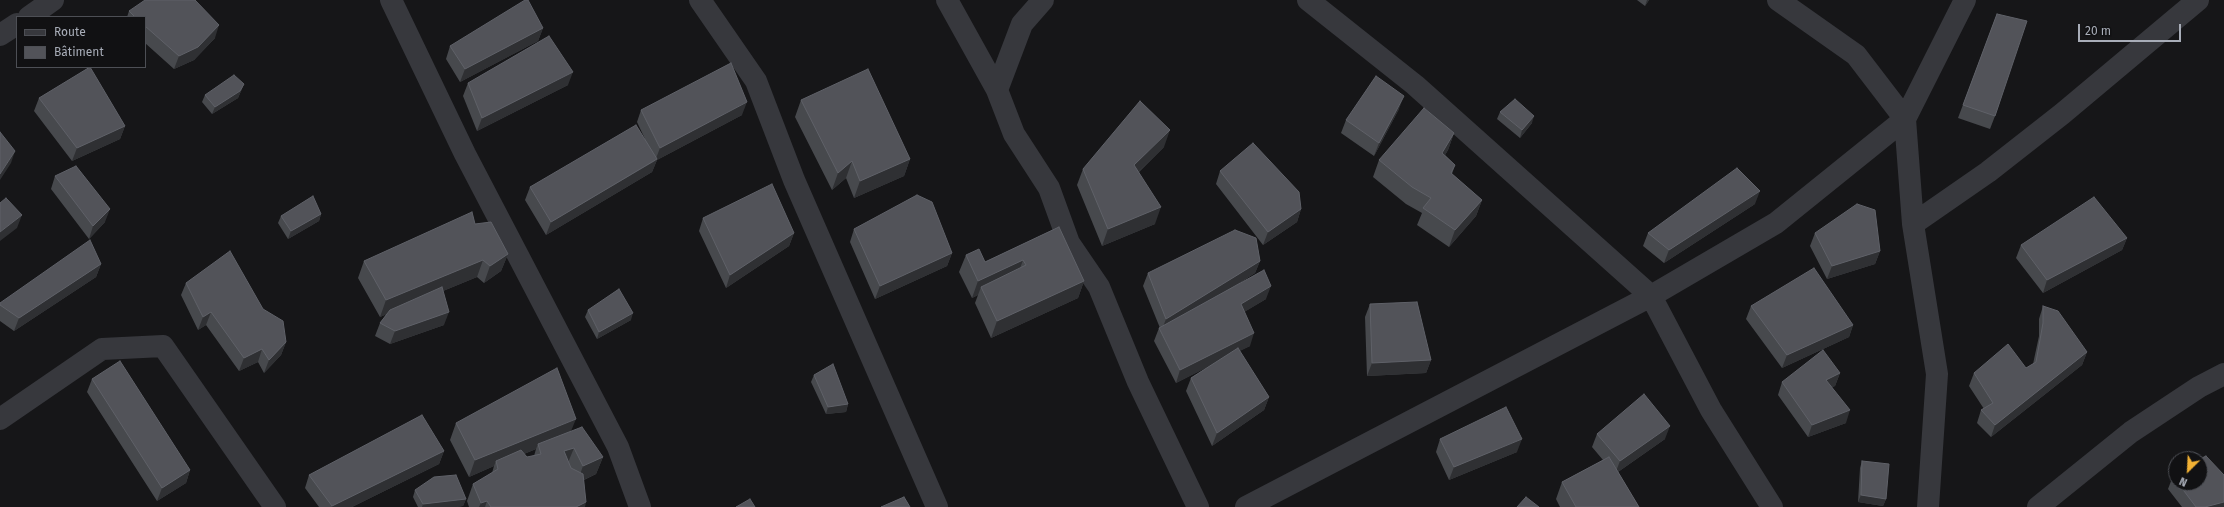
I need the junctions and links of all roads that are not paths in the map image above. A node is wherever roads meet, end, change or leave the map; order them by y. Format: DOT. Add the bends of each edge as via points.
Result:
graph roads {
  1 [pos="53,0"];
  2 [pos="391,0"];
  3 [pos="700,0"];
  4 [pos="947,0"];
  5 [pos="1043,0"];
  6 [pos="1308,0"];
  7 [pos="1778,0"];
  8 [pos="1965,0"];
  9 [pos="2198,0"];
  10 [pos="30,16"];
  11 [pos="16,25"];
  12 [pos="0,35"];
  13 [pos="997,90"];
  14 [pos="1905,119"];
  15 [pos="1913,224"];
  16 [pos="1651,296"];
  17 [pos="2224,374"];
  18 [pos="0,419"];
  19 [pos="2049,503"];
  20 [pos="276,507"];
  21 [pos="640,507"];
  22 [pos="937,507"];
  23 [pos="1198,507"];
  24 [pos="1246,507"];
  25 [pos="1772,507"];
  26 [pos="1928,507"];
  1 -- 10 [label="street"];
  2 -- 21 [label="street" via="465,154 618,447"];
  3 -- 22 [label="street" via="756,81 794,180"];
  4 -- 13 [label="street"];
  5 -- 13 [label="street" via="1022,24"];
  6 -- 16 [label="street" via="1415,85"];
  7 -- 14 [label="street" via="1856,55"];
  8 -- 14 [label="street"];
  9 -- 15 [label="street" via="2062,114 1988,172"];
  11 -- 12 [label="street"];
  13 -- 23 [label="street" via="1014,134 1049,188 1070,243 1099,287 1138,382"];
  14 -- 15 [label="street"];
  14 -- 16 [label="street" via="1776,223"];
  15 -- 26 [label="street" via="1938,374"];
  16 -- 24 [label="street"];
  16 -- 25 [label="street" via="1711,410"];
  17 -- 19 [label="street" via="2199,387 2131,432"];
  18 -- 20 [label="street" via="102,349 163,346"];
}
